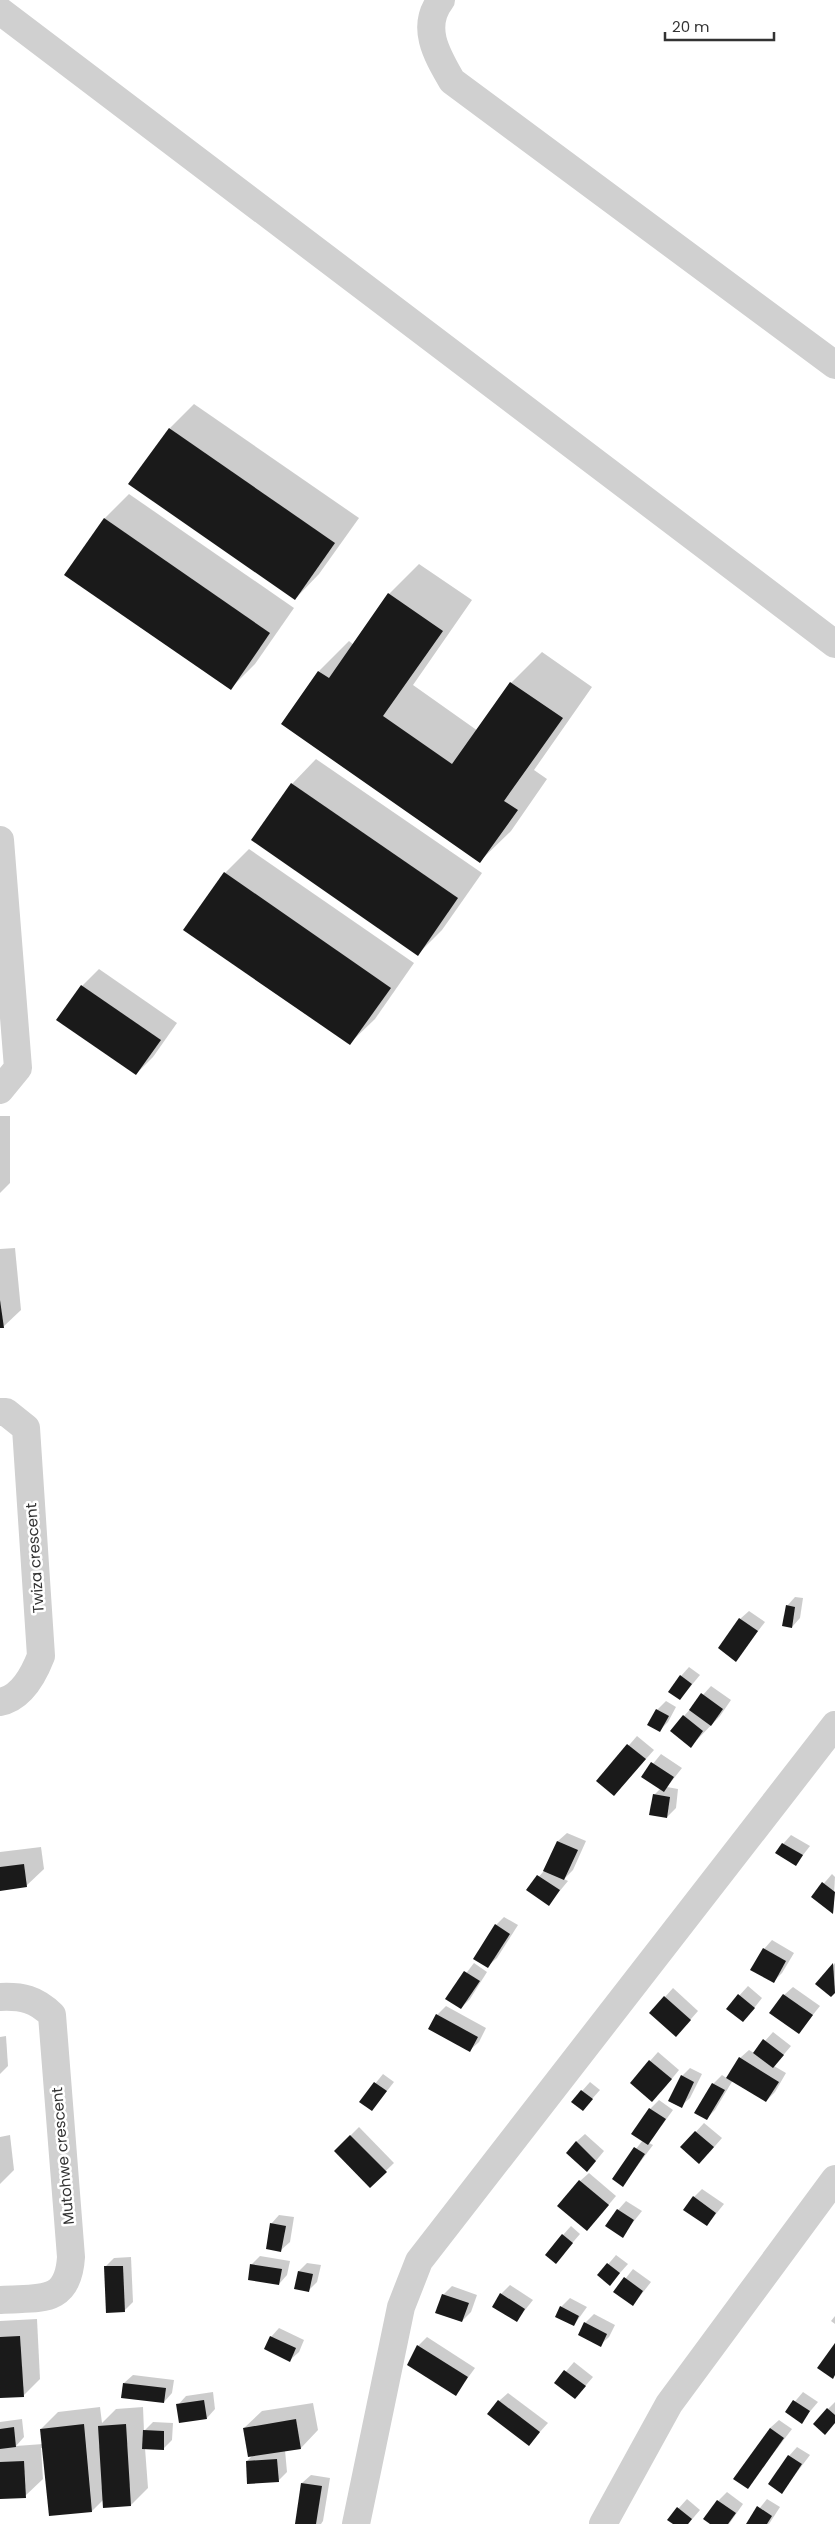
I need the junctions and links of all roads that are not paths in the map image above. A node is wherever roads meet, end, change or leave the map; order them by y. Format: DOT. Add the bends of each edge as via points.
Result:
graph roads {
  1 [pos="441,0"];
  2 [pos="0,11"];
  3 [pos="835,366"];
  4 [pos="835,644"];
  5 [pos="0,840"];
  6 [pos="0,1090"];
  7 [pos="0,1412"];
  8 [pos="0,1702"];
  9 [pos="835,1725"];
  10 [pos="0,1997"];
  11 [pos="835,2179"];
  12 [pos="0,2300"];
  13 [pos="356,2524"];
  14 [pos="603,2524"];
  1 -- 3 [label="street" via="430,32 452,82"];
  2 -- 4 [label="street"];
  5 -- 6 [label="street" via="18,1068"];
  7 -- 8 [label="street, Twiza crescent" via="6,1412 26,1428 41,1656 31,1681"];
  9 -- 13 [label="street" via="419,2261 401,2307"];
  10 -- 12 [label="street, Mutohwe crescent" via="25,1997 41,2004 52,2015 71,2257 70,2275 64,2286 51,2297"];
  11 -- 14 [label="street" via="669,2404"];
}
